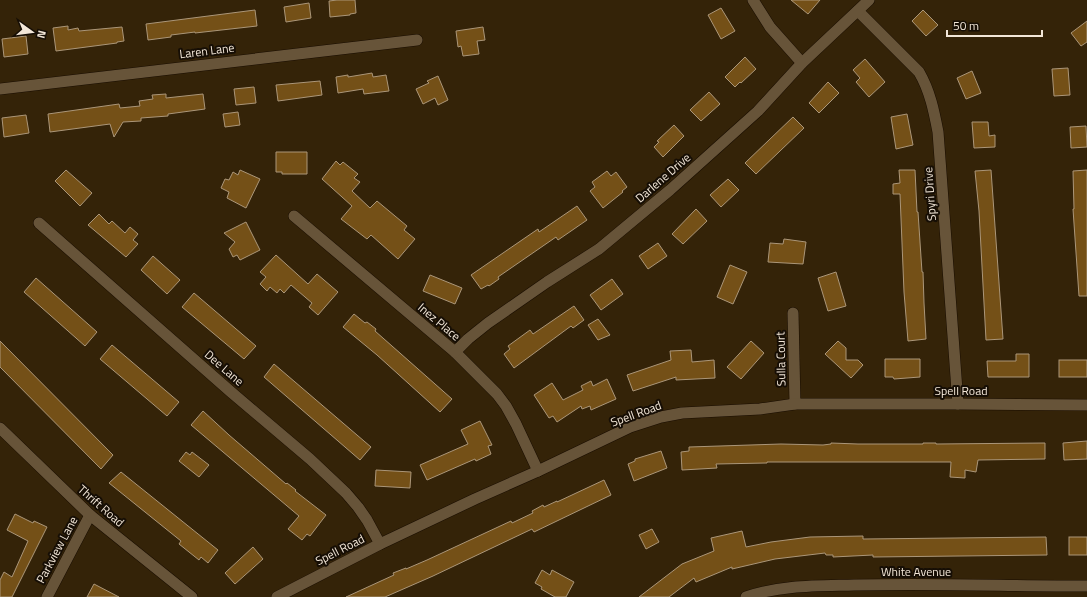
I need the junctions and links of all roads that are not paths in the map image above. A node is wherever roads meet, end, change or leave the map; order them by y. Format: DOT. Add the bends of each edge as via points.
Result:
graph roads {
  1 [pos="753,0"];
  2 [pos="869,0"];
  3 [pos="858,11"];
  4 [pos="417,40"];
  5 [pos="802,62"];
  6 [pos="0,89"];
  7 [pos="294,216"];
  8 [pos="39,223"];
  9 [pos="793,313"];
  10 [pos="455,352"];
  11 [pos="795,404"];
  12 [pos="958,404"];
  13 [pos="1087,405"];
  14 [pos="0,428"];
  15 [pos="538,471"];
  16 [pos="90,515"];
  17 [pos="380,544"];
  18 [pos="1087,586"];
  19 [pos="47,597"];
  20 [pos="192,597"];
  21 [pos="277,597"];
  22 [pos="746,597"];
  1 -- 5 [label="street" via="770,27"];
  2 -- 3 [label="street, Darlene Drive"];
  3 -- 5 [label="street, Darlene Drive"];
  3 -- 12 [label="street, Spyri Drive" via="919,72 930,94 938,132"];
  4 -- 6 [label="street, Laren Lane"];
  5 -- 10 [label="street, Darlene Drive" via="758,111 652,205 599,248 488,323"];
  7 -- 10 [label="street, Inez Place"];
  8 -- 17 [label="street, Dee Lane" via="336,483 358,507"];
  9 -- 11 [label="street, Sulla Court"];
  10 -- 15 [label="street, Inez Place" via="506,406 524,438"];
  11 -- 12 [label="street, Spell Road"];
  11 -- 15 [label="street, Spell Road" via="661,417 630,427"];
  12 -- 13 [label="street, Spell Road"];
  14 -- 16 [label="street, Thrift Road"];
  15 -- 17 [label="street, Spell Road"];
  16 -- 19 [label="street, Parkview Lane"];
  16 -- 20 [label="street, Thrift Road"];
  17 -- 21 [label="street, Spell Road"];
  18 -- 22 [label="street, White Avenue" via="808,586 760,592"];
}
